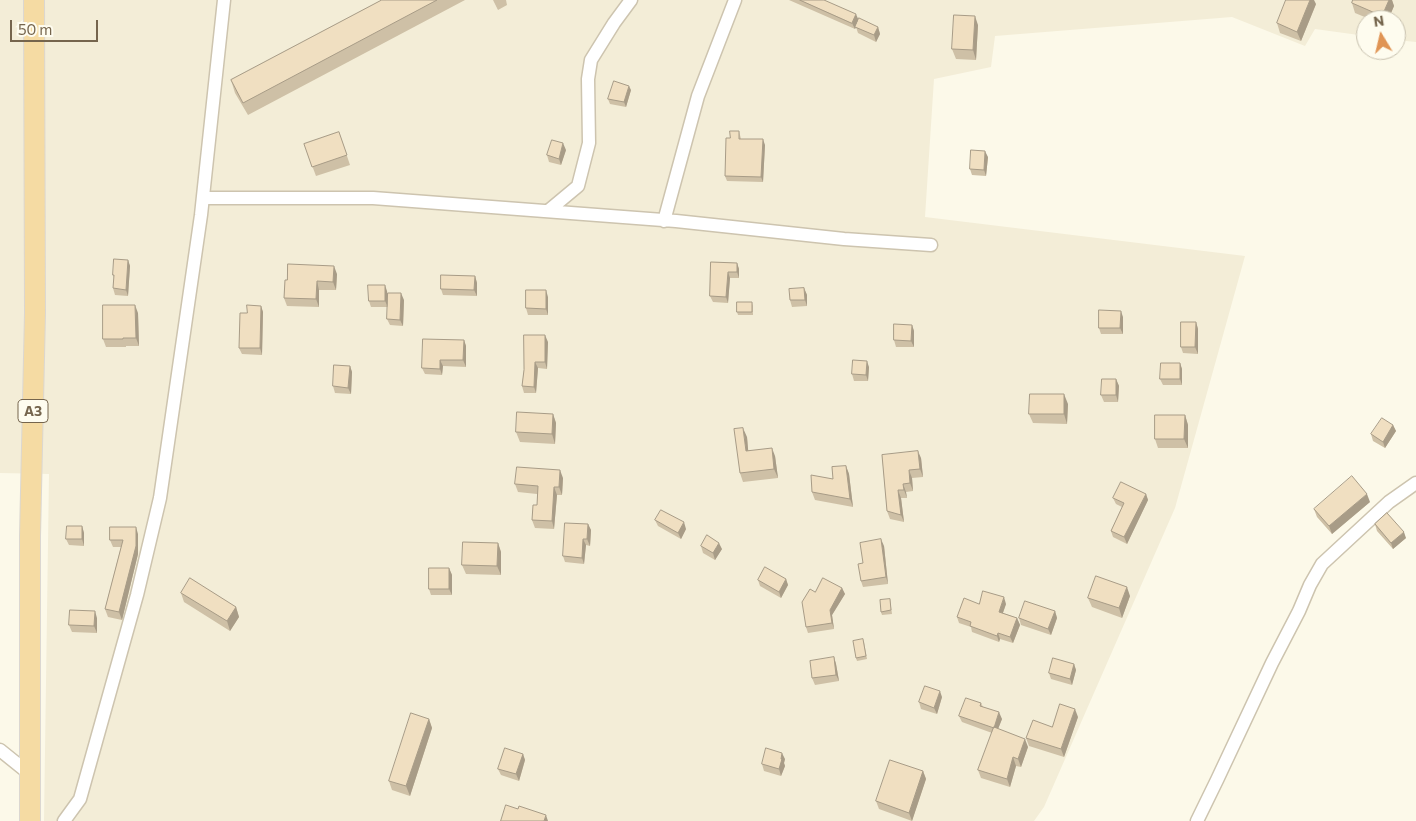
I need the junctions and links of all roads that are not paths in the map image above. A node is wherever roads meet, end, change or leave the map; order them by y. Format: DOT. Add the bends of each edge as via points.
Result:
graph roads {
  1 [pos="34,0"];
  2 [pos="224,0"];
  3 [pos="631,0"];
  4 [pos="735,0"];
  5 [pos="203,198"];
  6 [pos="548,211"];
  7 [pos="664,221"];
  8 [pos="931,245"];
  9 [pos="1416,482"];
  10 [pos="0,750"];
  11 [pos="31,776"];
  12 [pos="30,821"];
  13 [pos="64,821"];
  14 [pos="1197,821"];
  1 -- 11 [label="highway, A3"];
  2 -- 5 [label="street"];
  3 -- 6 [label="street" via="591,60 588,79 589,144 578,186"];
  4 -- 7 [label="street" via="698,96"];
  5 -- 6 [label="street" via="373,198"];
  5 -- 13 [label="street" via="160,498 137,595 80,799"];
  6 -- 7 [label="street"];
  7 -- 8 [label="street" via="844,240"];
  9 -- 14 [label="street" via="1389,502 1322,564"];
  10 -- 11 [label="street"];
  11 -- 12 [label="highway, A3"];
}
